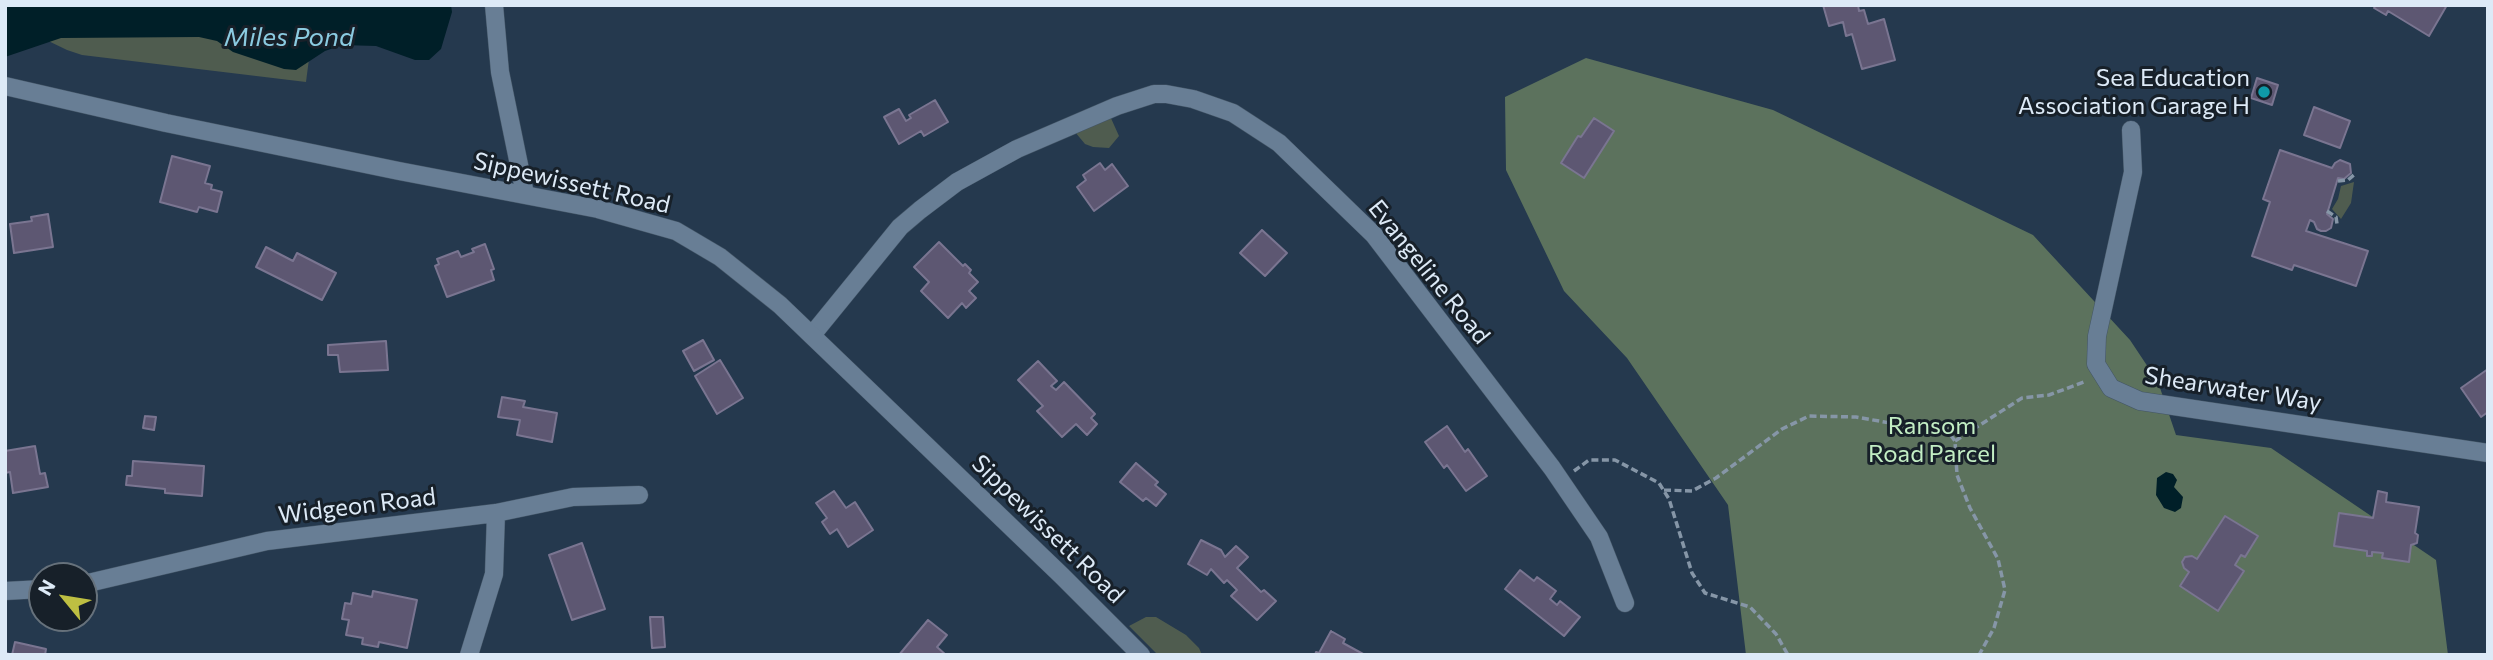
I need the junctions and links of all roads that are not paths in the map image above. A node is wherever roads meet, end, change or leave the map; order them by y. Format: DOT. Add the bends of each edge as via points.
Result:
graph roads {
  1 [pos="494,5"];
  2 [pos="5,86"];
  3 [pos="2131,130"];
  4 [pos="525,194"];
  5 [pos="812,335"];
  6 [pos="2488,453"];
  7 [pos="639,495"];
  8 [pos="496,513"];
  9 [pos="98,581"];
  10 [pos="28,590"];
  11 [pos="5,591"];
  12 [pos="1625,603"];
  13 [pos="469,655"];
  14 [pos="1141,655"];
  1 -- 4 [label="street" via="500,72"];
  2 -- 4 [label="street, Sippewissett Road"];
  3 -- 6 [label="street, Shearwater Way" via="2133,172 2097,336 2096,364 2111,388 2140,401"];
  4 -- 5 [label="street, Sippewissett Road" via="626,215 676,231 742,272"];
  5 -- 12 [label="street, Evangeline Road" via="900,228 957,182 1017,149 1154,94 1181,96 1233,113 1279,143 1369,230 1561,481 1599,537"];
  5 -- 14 [label="street, Sippewissett Road"];
  7 -- 8 [label="street, Widgeon Road" via="573,497"];
  8 -- 9 [label="street, Widgeon Road" via="267,541"];
  8 -- 13 [label="street" via="494,573"];
  10 -- 11 [label="street"];
}
